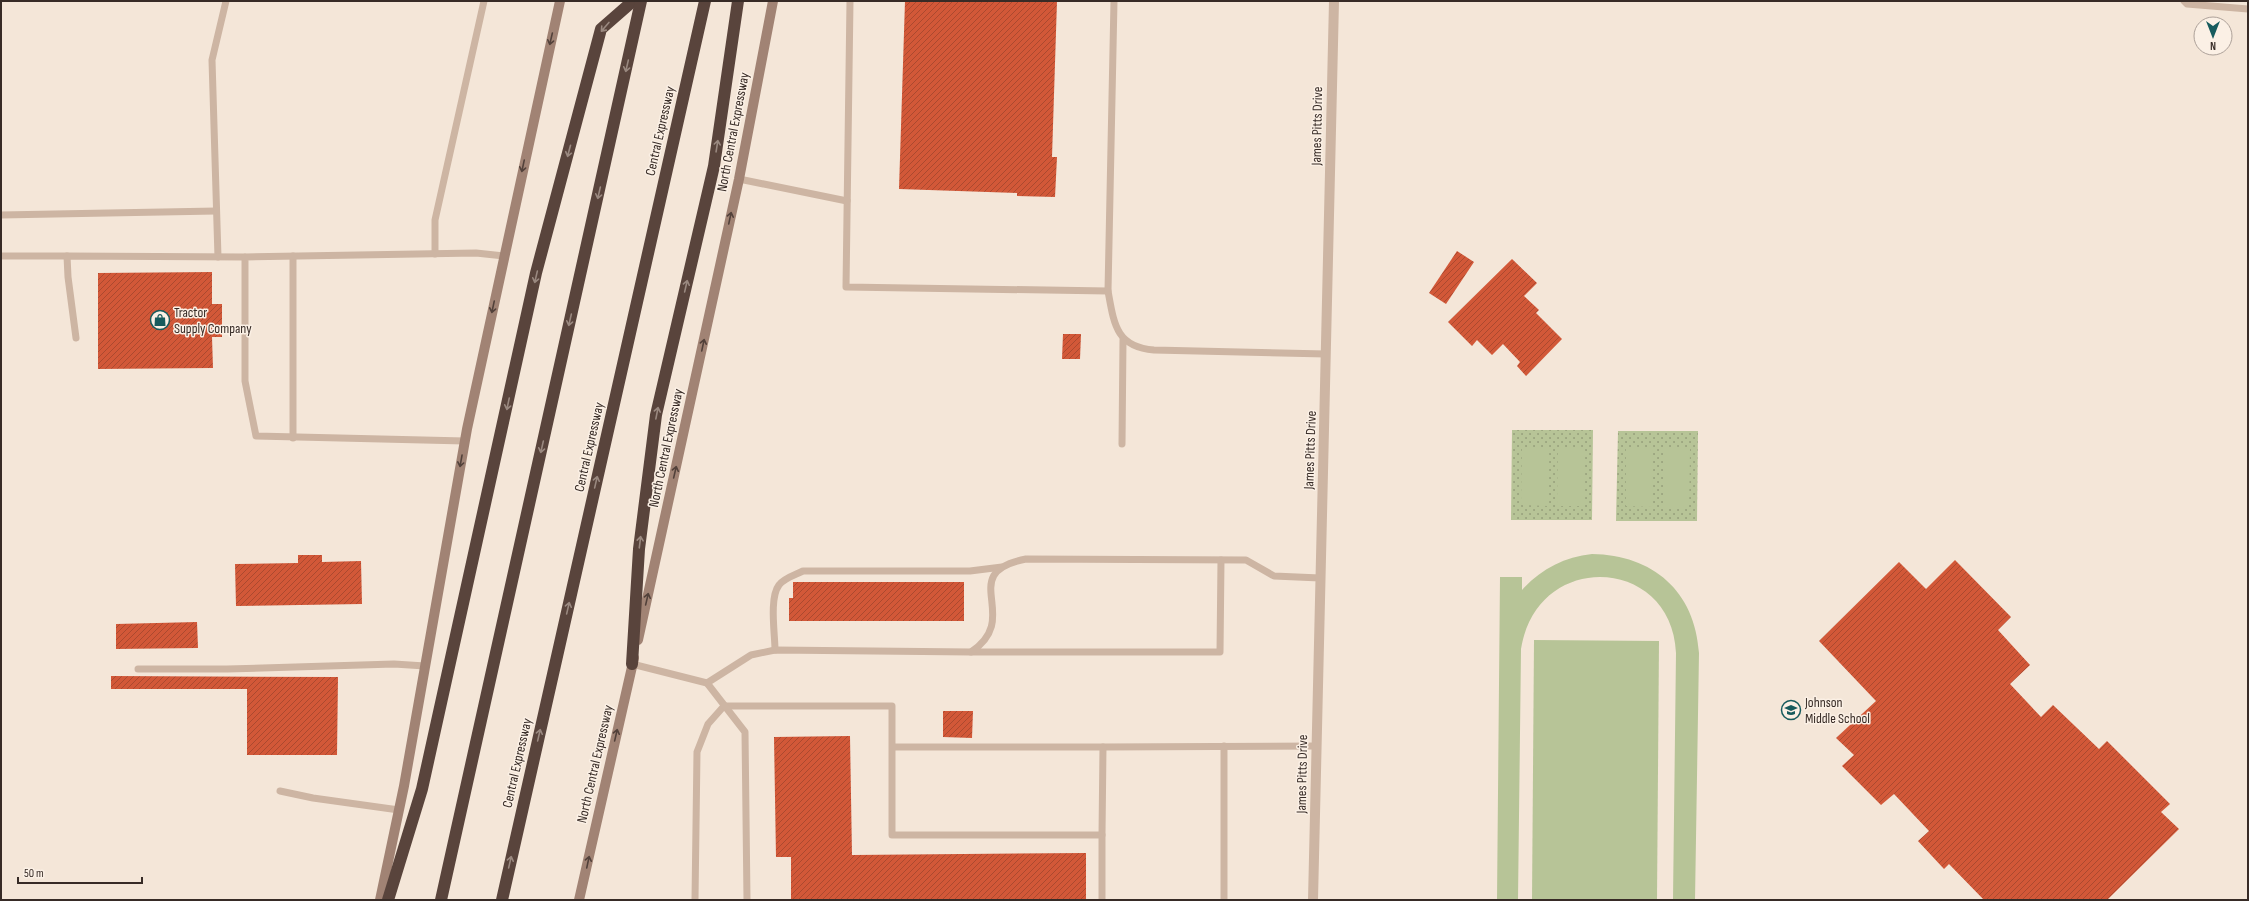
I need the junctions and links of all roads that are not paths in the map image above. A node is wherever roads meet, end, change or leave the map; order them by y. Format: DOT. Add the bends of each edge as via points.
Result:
graph roads {
  1 [pos="226,1"];
  2 [pos="484,1"];
  3 [pos="560,1"];
  4 [pos="633,1"];
  5 [pos="641,1"];
  6 [pos="705,1"];
  7 [pos="738,1"];
  8 [pos="773,1"];
  9 [pos="850,1"];
  10 [pos="1114,1"];
  11 [pos="1334,1"];
  12 [pos="2184,1"];
  13 [pos="2248,9"];
  14 [pos="739,178"];
  15 [pos="847,201"];
  16 [pos="216,211"];
  17 [pos="1,215"];
  18 [pos="435,254"];
  19 [pos="1,256"];
  20 [pos="67,256"];
  21 [pos="293,256"];
  22 [pos="504,256"];
  23 [pos="245,257"];
  24 [pos="218,258"];
  25 [pos="1108,292"];
  26 [pos="76,338"];
  27 [pos="1123,340"];
  28 [pos="1326,354"];
  29 [pos="293,438"];
  30 [pos="465,441"];
  31 [pos="1122,444"];
  32 [pos="1221,560"];
  33 [pos="1002,566"];
  34 [pos="1320,578"];
  35 [pos="775,650"];
  36 [pos="971,652"];
  37 [pos="632,664"];
  38 [pos="425,666"];
  39 [pos="138,669"];
  40 [pos="707,683"];
  41 [pos="724,706"];
  42 [pos="1224,746"];
  43 [pos="1316,746"];
  44 [pos="892,747"];
  45 [pos="1103,747"];
  46 [pos="280,790"];
  47 [pos="399,810"];
  48 [pos="1102,835"];
  49 [pos="380,900"];
  50 [pos="388,900"];
  51 [pos="441,900"];
  52 [pos="502,900"];
  53 [pos="579,900"];
  54 [pos="695,900"];
  55 [pos="747,900"];
  56 [pos="1102,900"];
  57 [pos="1224,900"];
  58 [pos="1313,900"];
  1 -- 16 [label="lane" via="212,60"];
  2 -- 18 [label="lane" via="435,220"];
  3 -- 22 [label="main road, one-way"];
  4 -- 50 [label="highway, one-way" via="601,29 536,273 422,789"];
  5 -- 51 [label="highway, one-way"];
  52 -- 6 [label="highway, Central Expressway, one-way"];
  37 -- 7 [label="highway, one-way" via="639,549 656,415 714,166"];
  8 -- 14 [label="main road, North Central Expressway"];
  9 -- 15 [label="lane"];
  10 -- 25 [label="lane"];
  11 -- 28 [label="street, James Pitts Drive"];
  12 -- 13 [label="lane" via="2187,4"];
  14 -- 15 [label="lane"];
  37 -- 14 [label="main road, North Central Expressway, one-way"];
  15 -- 25 [label="lane" via="846,287"];
  16 -- 17 [label="lane"];
  16 -- 24 [label="lane"];
  18 -- 21 [label="lane"];
  18 -- 22 [label="lane" via="476,253"];
  19 -- 20 [label="lane"];
  20 -- 24 [label="lane"];
  20 -- 26 [label="lane"];
  21 -- 23 [label="lane"];
  21 -- 29 [label="lane"];
  22 -- 30 [label="main road, one-way"];
  23 -- 24 [label="lane"];
  23 -- 29 [label="lane" via="245,381 256,436"];
  25 -- 27 [label="lane" via="1113,322"];
  27 -- 28 [label="lane" via="1142,349 1154,350"];
  27 -- 31 [label="lane"];
  28 -- 34 [label="street, James Pitts Drive"];
  29 -- 30 [label="lane"];
  30 -- 38 [label="main road, one-way"];
  32 -- 33 [label="lane" via="1026,559"];
  32 -- 34 [label="lane" via="1246,560 1274,576"];
  32 -- 36 [label="lane" via="1220,652"];
  33 -- 35 [label="lane" via="970,571 803,571 779,585 774,598"];
  33 -- 36 [label="lane" via="990,580 994,613 990,631 984,642"];
  34 -- 43 [label="street, James Pitts Drive"];
  35 -- 36 [label="lane"];
  35 -- 40 [label="lane" via="751,655"];
  37 -- 40 [label="lane"];
  53 -- 37 [label="main road, North Central Expressway, one-way"];
  38 -- 39 [label="lane" via="394,664"];
  38 -- 47 [label="main road"];
  40 -- 41 [label="lane"];
  41 -- 44 [label="lane" via="892,706"];
  41 -- 54 [label="lane" via="708,724 697,752"];
  41 -- 55 [label="lane" via="745,732"];
  42 -- 43 [label="lane"];
  42 -- 45 [label="lane"];
  42 -- 57 [label="lane"];
  43 -- 58 [label="street, James Pitts Drive"];
  44 -- 45 [label="lane"];
  44 -- 48 [label="lane" via="892,835"];
  45 -- 48 [label="lane"];
  46 -- 47 [label="lane" via="313,798"];
  47 -- 49 [label="main road"];
  48 -- 56 [label="lane"];
}
